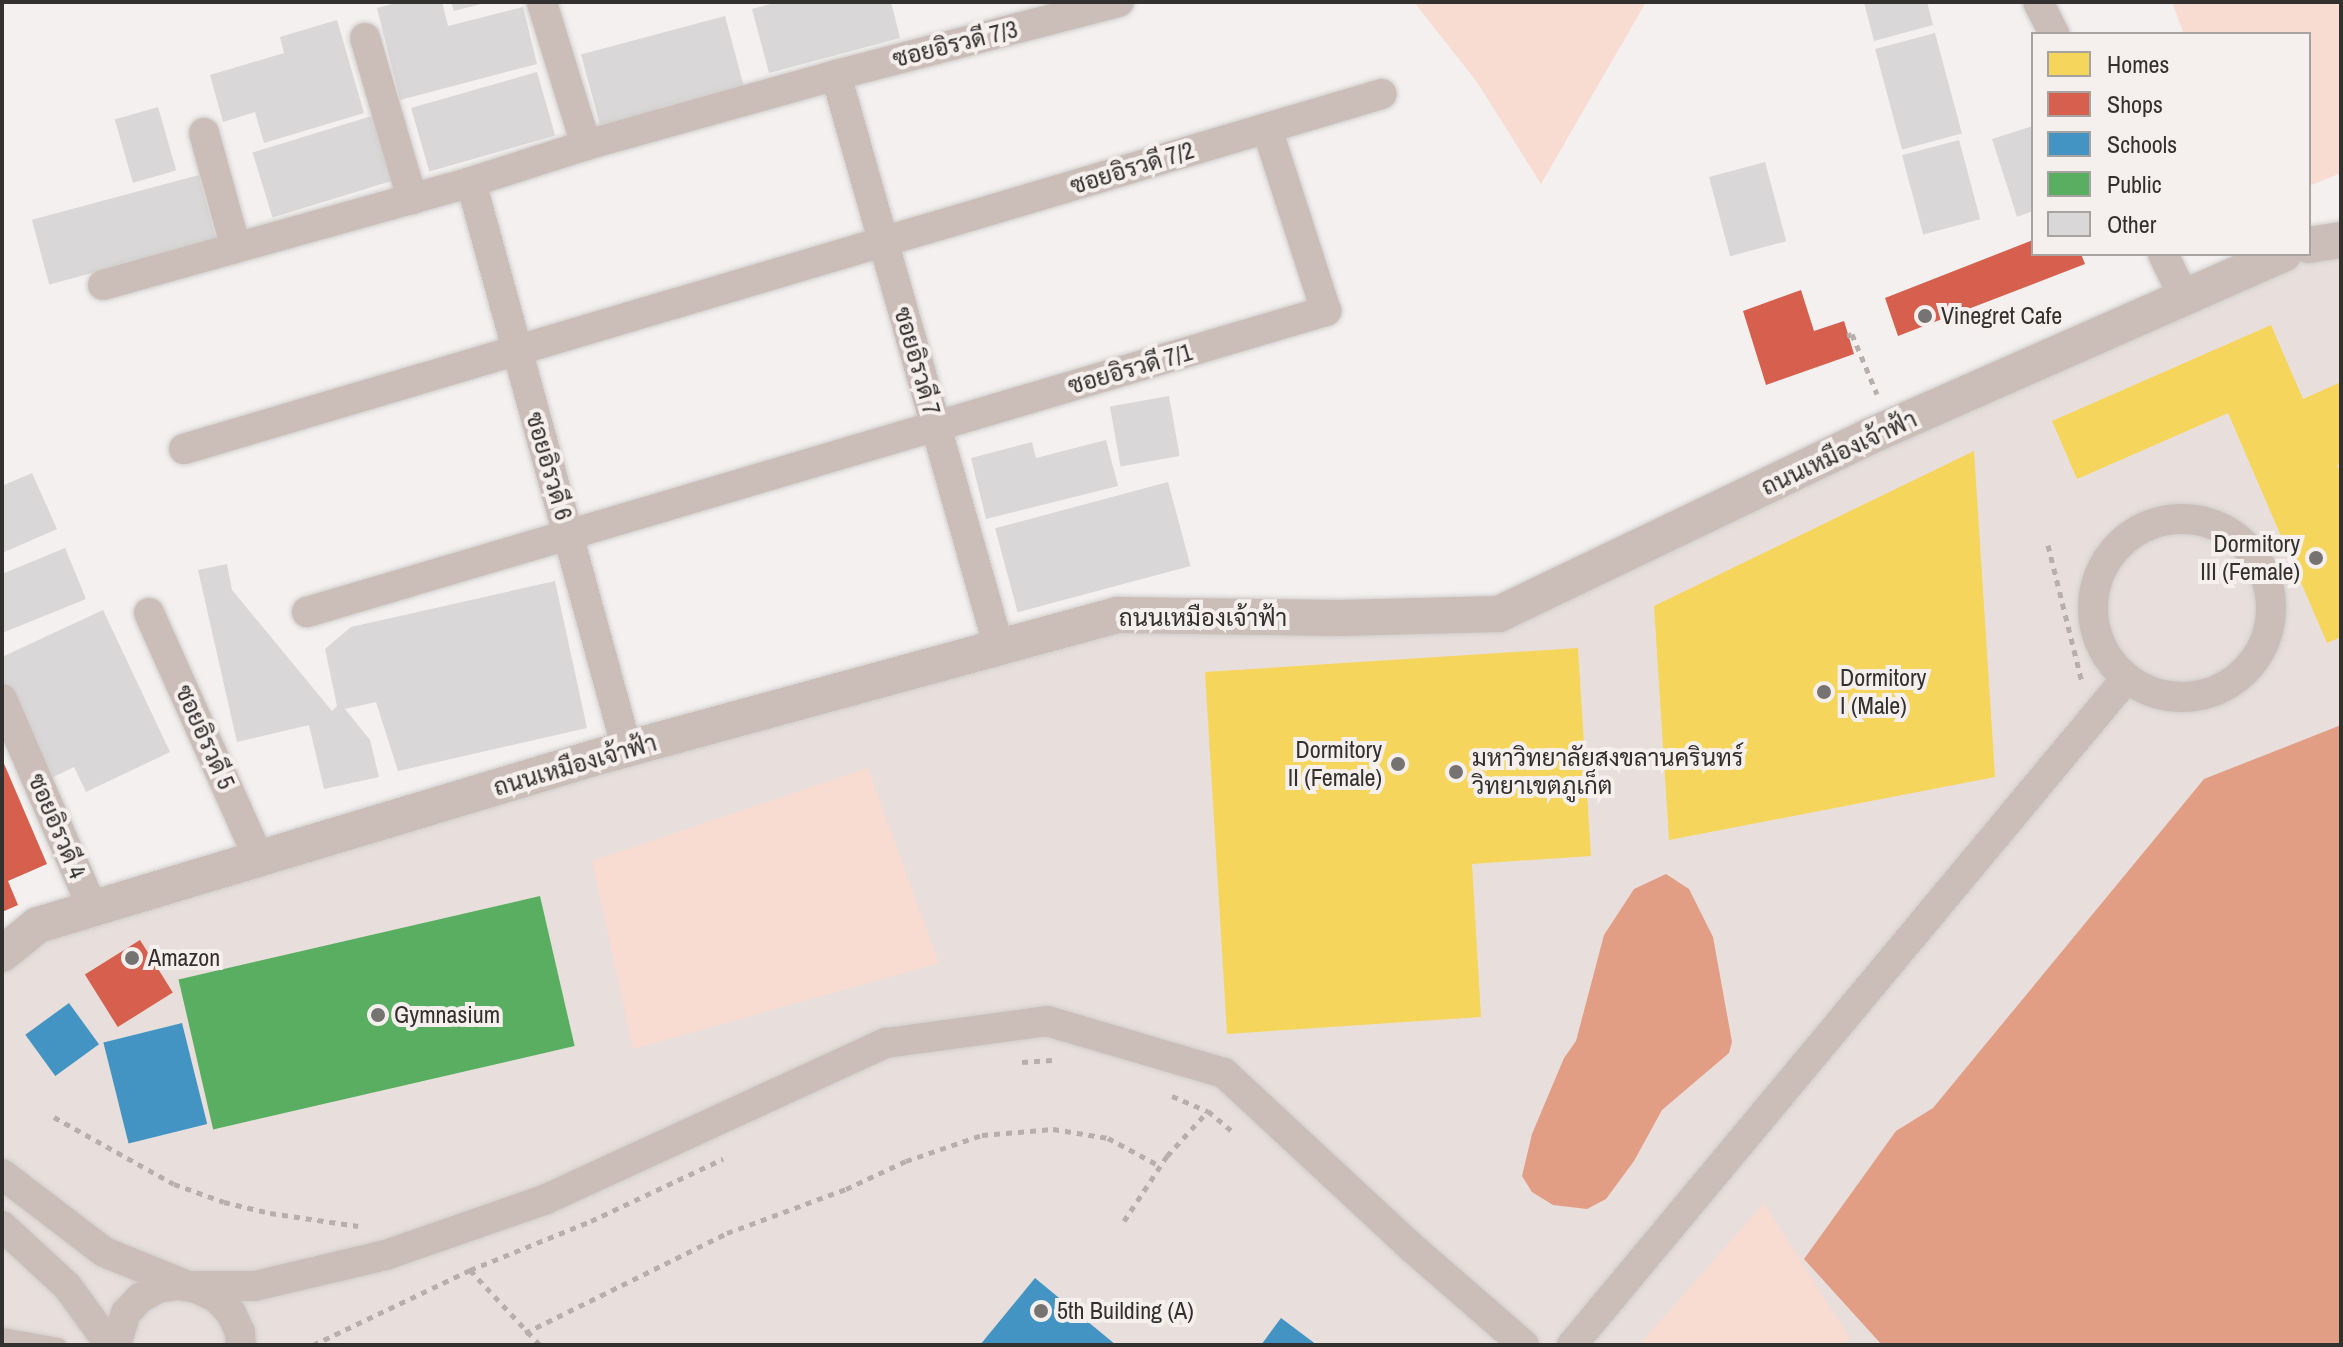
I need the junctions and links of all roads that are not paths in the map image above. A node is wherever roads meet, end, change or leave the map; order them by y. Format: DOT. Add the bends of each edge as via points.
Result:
graph roads {
  1 [pos="1119,2"];
  2 [pos="2038,2"];
  3 [pos="542,3"];
  4 [pos="2053,32"];
  5 [pos="365,38"];
  6 [pos="836,75"];
  7 [pos="1382,94"];
  8 [pos="1267,128"];
  9 [pos="204,133"];
  10 [pos="586,145"];
  11 [pos="471,182"];
  12 [pos="412,199"];
  13 [pos="2341,240"];
  14 [pos="883,242"];
  15 [pos="2311,245"];
  16 [pos="236,248"];
  17 [pos="2164,256"];
  18 [pos="2279,256"];
  19 [pos="103,285"];
  20 [pos="2185,299"];
  21 [pos="517,350"];
  22 [pos="935,426"];
  23 [pos="184,449"];
  24 [pos="568,535"];
  25 [pos="307,612"];
  26 [pos="149,613"];
  27 [pos="999,648"];
  28 [pos="2126,679"];
  29 [pos="2,699"];
  30 [pos="627,749"];
  31 [pos="260,861"];
  32 [pos="93,909"];
  33 [pos="2,954"];
  34 [pos="2,1174"];
  35 [pos="2,1226"];
  36 [pos="188,1286"];
  37 [pos="2,1335"];
  38 [pos="59,1345"];
  39 [pos="113,1345"];
  40 [pos="241,1345"];
  41 [pos="1524,1345"];
  42 [pos="1572,1345"];
  1 -- 6 [label="street, ซอยอิรวดี 7/3"];
  2 -- 4 [label="street"];
  3 -- 10 [label="street"];
  5 -- 12 [label="street"];
  6 -- 10 [label="street, ซอยอิรวดี 7/3"];
  6 -- 14 [label="street, ซอยอิรวดี 7"];
  7 -- 8 [label="street, ซอยอิรวดี 7/2"];
  8 -- 14 [label="street, ซอยอิรวดี 7/2"];
  8 -- 22 [label="street, ซอยอิรวดี 7/1" via="1326,311"];
  9 -- 16 [label="street"];
  10 -- 11 [label="street, ซอยอิรวดี 7/3"];
  11 -- 12 [label="street, ซอยอิรวดี 7/3"];
  11 -- 21 [label="street, ซอยอิรวดี 6"];
  12 -- 16 [label="street, ซอยอิรวดี 7/3"];
  13 -- 15 [label="street"];
  14 -- 21 [label="street, ซอยอิรวดี 7/2"];
  14 -- 22 [label="street, ซอยอิรวดี 7"];
  16 -- 19 [label="street, ซอยอิรวดี 7/3"];
  17 -- 20 [label="street"];
  18 -- 20 [label="street, ถนนเหมืองเจ้าฟ้า"];
  20 -- 27 [label="street, ถนนเหมืองเจ้าฟ้า" via="1890,428 1499,614 1117,615"];
  21 -- 23 [label="street, ซอยอิรวดี 7/2"];
  21 -- 24 [label="street, ซอยอิรวดี 6"];
  22 -- 24 [label="street, ซอยอิรวดี 7/1"];
  22 -- 27 [label="street, ซอยอิรวดี 7"];
  24 -- 25 [label="street, ซอยอิรวดี 7/1"];
  24 -- 30 [label="street, ซอยอิรวดี 6"];
  26 -- 31 [label="street, ซอยอิรวดี 5"];
  27 -- 30 [label="street, ถนนเหมืองเจ้าฟ้า"];
  28 -- 28 [label="street" via="2106,655 2095,627 2094,596 2103,566 2122,542 2148,525 2178,518 2208,522 2235,536 2257,558 2272,612 2266,640 2252,664 2231,683 2206,695 2178,698"];
  28 -- 42 [label="street"];
  29 -- 32 [label="street, ซอยอิรวดี 4"];
  30 -- 31 [label="street, ถนนเหมืองเจ้าฟ้า"];
  31 -- 32 [label="street, ถนนเหมืองเจ้าฟ้า"];
  32 -- 33 [label="street, ถนนเหมืองเจ้าฟ้า" via="38,925"];
  34 -- 36 [label="street" via="104,1252"];
  35 -- 39 [label="street" via="67,1286"];
  36 -- 39 [label="street" via="158,1288 140,1298 126,1313"];
  36 -- 40 [label="street" via="217,1298 231,1313"];
  36 -- 41 [label="street" via="255,1286 386,1255 544,1200 886,1043 1047,1021 1224,1073"];
  37 -- 38 [label="lane"];
}
